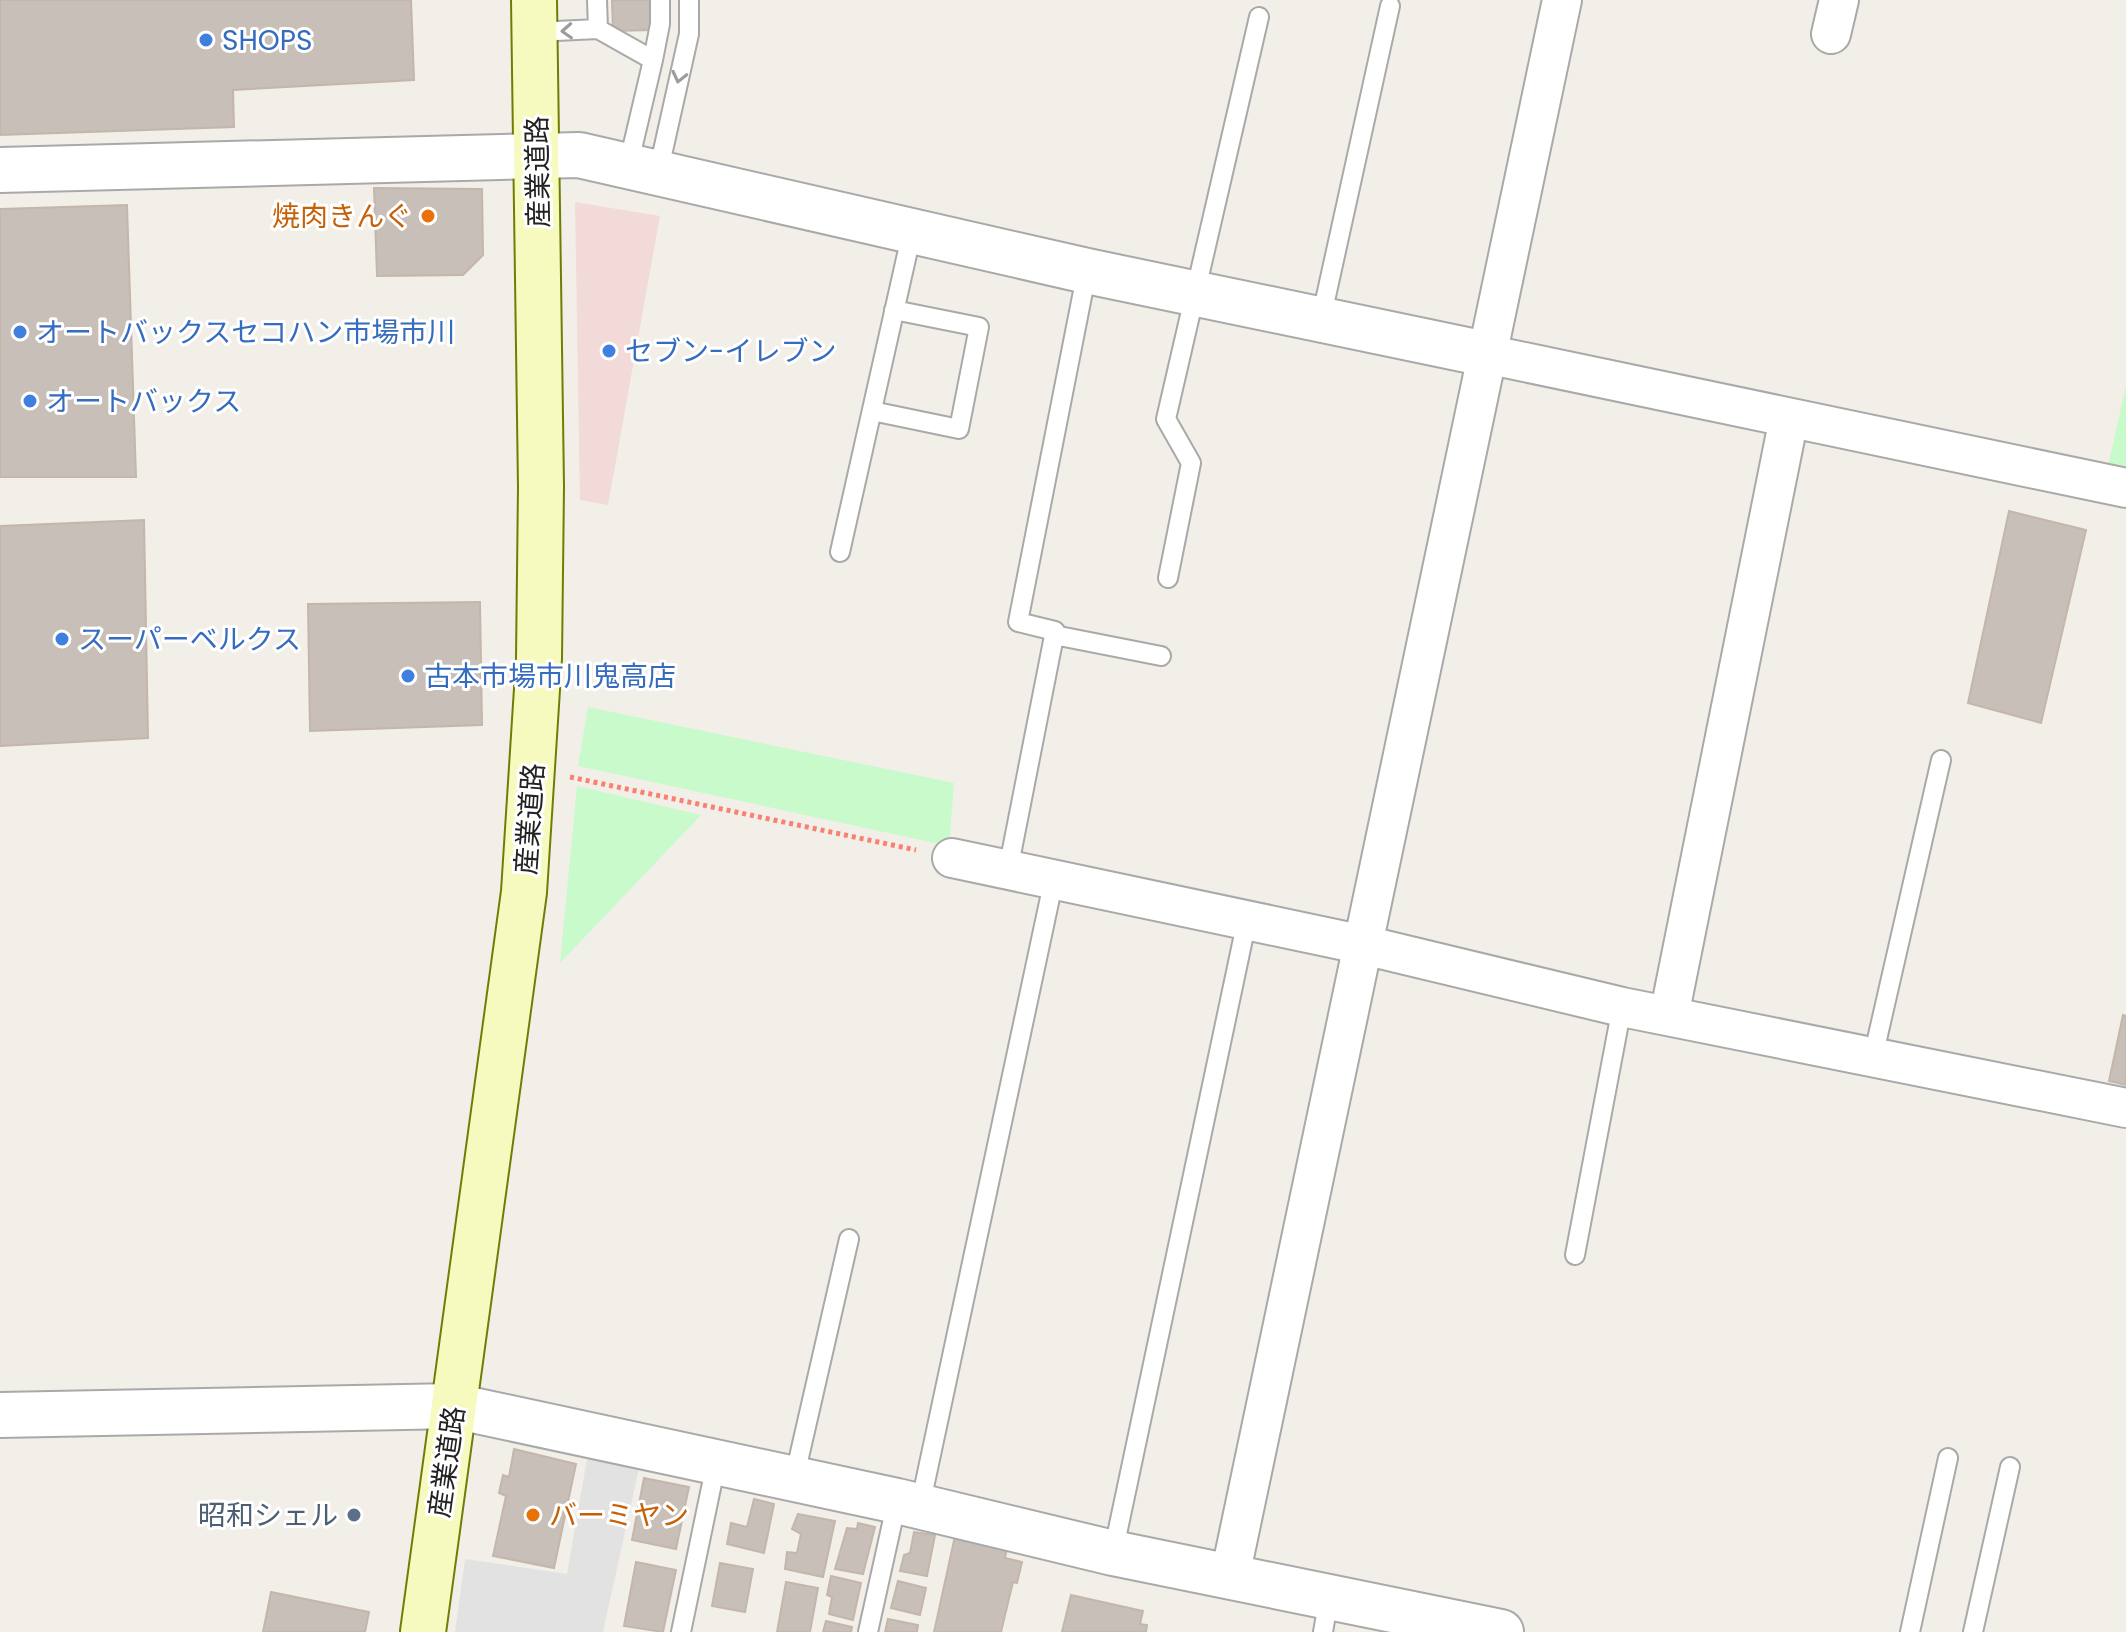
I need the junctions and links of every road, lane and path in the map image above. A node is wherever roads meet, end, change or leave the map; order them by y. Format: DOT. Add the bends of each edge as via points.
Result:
graph roads {
  1 [pos="597,0"];
  2 [pos="660,0"];
  3 [pos="689,0"];
  4 [pos="1562,0"];
  5 [pos="1390,6"];
  6 [pos="535,16"];
  7 [pos="1259,17"];
  8 [pos="598,29"];
  9 [pos="653,60"];
  10 [pos="538,155"];
  11 [pos="0,170"];
  12 [pos="643,170"];
  13 [pos="912,232"];
  14 [pos="1087,271"];
  15 [pos="1194,293"];
  16 [pos="894,310"];
  17 [pos="1321,320"];
  18 [pos="1486,354"];
  19 [pos="872,411"];
  20 [pos="1789,418"];
  21 [pos="2126,488"];
  22 [pos="840,552"];
  23 [pos="1168,578"];
  24 [pos="1054,635"];
  25 [pos="1161,656"];
  26 [pos="1941,760"];
  27 [pos="534,769"];
  28 [pos="952,858"];
  29 [pos="1008,870"];
  30 [pos="1054,879"];
  31 [pos="1247,920"];
  32 [pos="1364,945"];
  33 [pos="1622,1007"];
  34 [pos="1669,1016"];
  35 [pos="1873,1057"];
  36 [pos="2126,1108"];
  37 [pos="849,1239"];
  38 [pos="1575,1255"];
  39 [pos="454,1406"];
  40 [pos="1,1418"];
  41 [pos="1948,1458"];
  42 [pos="716,1464"];
  43 [pos="2010,1467"];
  44 [pos="794,1479"];
  45 [pos="908,1504"];
  46 [pos="1113,1553"];
  47 [pos="1230,1576"];
  48 [pos="1326,1614"];
  49 [pos="1442,1626"];
  50 [pos="423,1632"];
  51 [pos="681,1632"];
  52 [pos="868,1632"];
  53 [pos="1501,1632"];
  54 [pos="1910,1632"];
  55 [pos="1973,1632"];
  1 -- 8 [label="lane"];
  2 -- 9 [label="lane"];
  3 -- 12 [label="lane, one-way" via="689,34"];
  4 -- 18 [label="street"];
  5 -- 17 [label="lane"];
  8 -- 6 [label="lane, one-way"];
  6 -- 10 [label="main road, 産業道路"];
  7 -- 15 [label="lane"];
  8 -- 9 [label="lane"];
  9 -- 12 [label="lane"];
  10 -- 11 [label="street"];
  10 -- 12 [label="street" via="579,155"];
  10 -- 27 [label="main road, 産業道路" via="541,487"];
  12 -- 13 [label="street"];
  13 -- 14 [label="street"];
  13 -- 16 [label="lane"];
  14 -- 15 [label="street"];
  14 -- 24 [label="lane" via="1018,622 1055,631"];
  15 -- 17 [label="street"];
  15 -- 23 [label="lane" via="1166,419 1191,463"];
  16 -- 19 [label="lane"];
  16 -- 19 [label="lane" via="979,327 959,429"];
  17 -- 18 [label="street"];
  18 -- 20 [label="street"];
  18 -- 32 [label="street"];
  19 -- 22 [label="lane"];
  20 -- 21 [label="street"];
  20 -- 34 [label="street"];
  24 -- 25 [label="lane"];
  24 -- 29 [label="lane"];
  26 -- 35 [label="lane"];
  27 -- 28 [label="path"];
  27 -- 39 [label="main road, 産業道路" via="524,892"];
  28 -- 29 [label="street"];
  29 -- 30 [label="street"];
  30 -- 31 [label="street"];
  30 -- 45 [label="lane"];
  31 -- 32 [label="street"];
  31 -- 46 [label="lane"];
  32 -- 33 [label="street"];
  32 -- 47 [label="street"];
  33 -- 34 [label="street"];
  33 -- 38 [label="lane"];
  34 -- 35 [label="street"];
  35 -- 36 [label="street"];
  37 -- 44 [label="lane"];
  39 -- 40 [label="street"];
  39 -- 42 [label="street"];
  39 -- 50 [label="main road, 産業道路"];
  41 -- 54 [label="lane"];
  42 -- 44 [label="street"];
  42 -- 51 [label="lane"];
  43 -- 55 [label="lane"];
  44 -- 45 [label="street"];
  45 -- 46 [label="street"];
  45 -- 52 [label="lane"];
  46 -- 47 [label="street"];
  47 -- 48 [label="street"];
  48 -- 49 [label="street"];
  49 -- 53 [label="street"];
}
